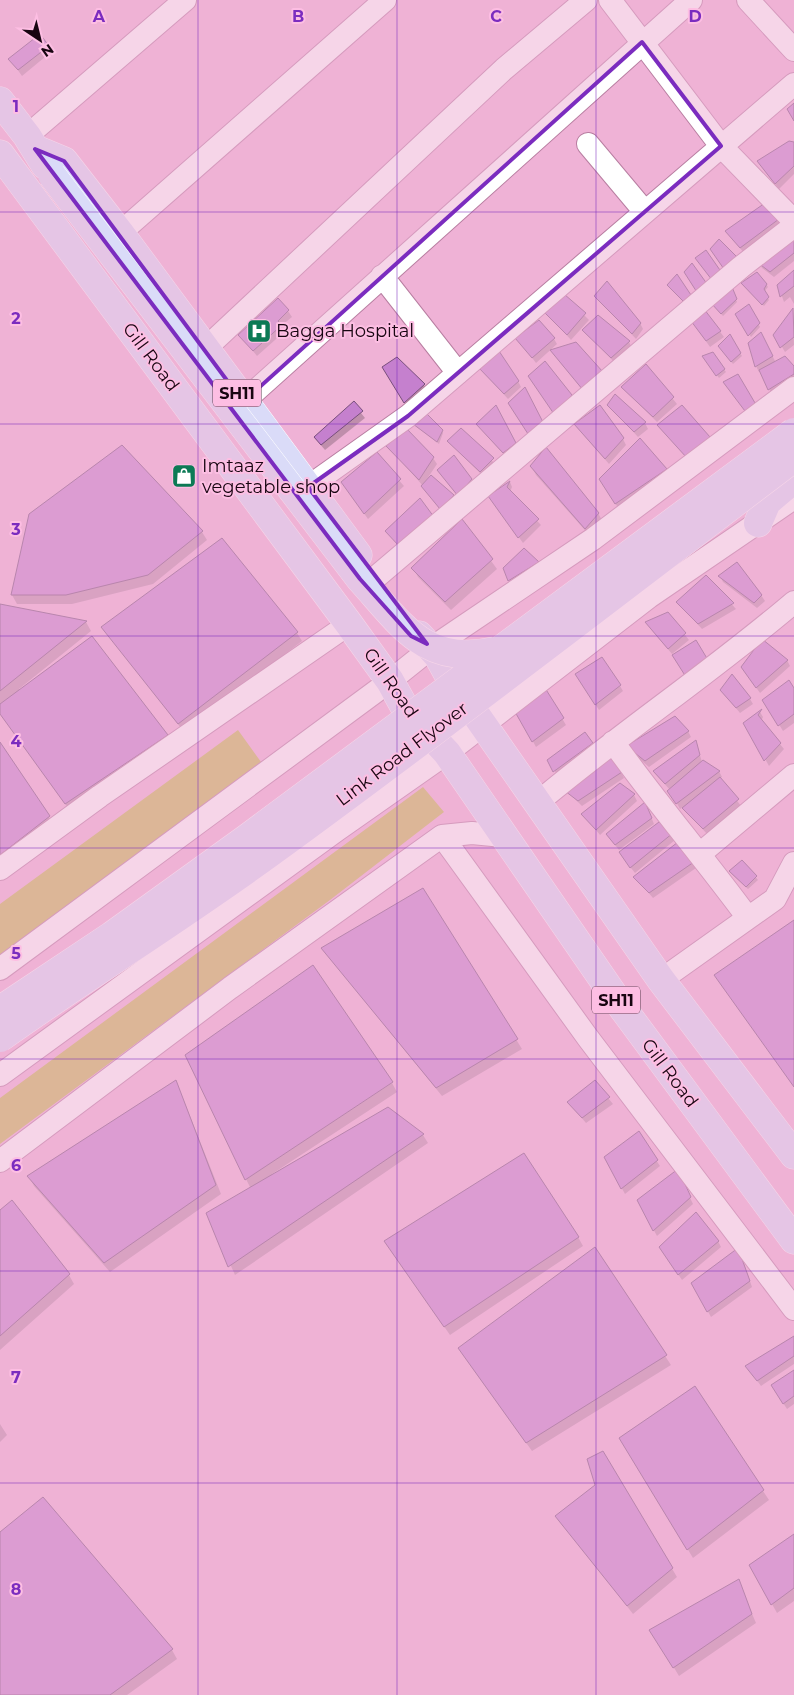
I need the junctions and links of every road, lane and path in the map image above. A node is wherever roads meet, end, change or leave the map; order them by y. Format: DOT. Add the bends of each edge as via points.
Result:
graph roads {
  1 [pos="185,0"];
  2 [pos="385,0"];
  3 [pos="586,0"];
  4 [pos="610,0"];
  5 [pos="691,0"];
  6 [pos="748,0"];
  7 [pos="642,42"];
  8 [pos="794,50"];
  9 [pos="794,84"];
  10 [pos="0,101"];
  11 [pos="31,143"];
  12 [pos="588,144"];
  13 [pos="721,146"];
  14 [pos="4,168"];
  15 [pos="645,212"];
  16 [pos="794,221"];
  17 [pos="794,226"];
  18 [pos="120,233"];
  19 [pos="382,276"];
  20 [pos="205,349"];
  21 [pos="458,373"];
  22 [pos="794,388"];
  23 [pos="243,402"];
  24 [pos="794,432"];
  25 [pos="794,458"];
  26 [pos="308,487"];
  27 [pos="791,488"];
  28 [pos="758,524"];
  29 [pos="375,578"];
  30 [pos="794,602"];
  31 [pos="349,624"];
  32 [pos="430,649"];
  33 [pos="496,651"];
  34 [pos="390,681"];
  35 [pos="483,726"];
  36 [pos="613,742"];
  37 [pos="447,754"];
  38 [pos="794,774"];
  39 [pos="536,804"];
  40 [pos="442,836"];
  41 [pos="503,836"];
  42 [pos="701,853"];
  43 [pos="793,867"];
  44 [pos="0,869"];
  45 [pos="748,918"];
  46 [pos="0,969"];
  47 [pos="661,980"];
  48 [pos="0,1010"];
  49 [pos="0,1038"];
  50 [pos="0,1075"];
  51 [pos="794,1155"];
  52 [pos="0,1161"];
  53 [pos="794,1240"];
  54 [pos="794,1309"];
  1 -- 11 [label="street"];
  2 -- 18 [label="street"];
  3 -- 20 [label="street" via="504,69"];
  4 -- 7 [label="street"];
  5 -- 7 [label="street"];
  6 -- 8 [label="street"];
  7 -- 13 [label="street"];
  7 -- 19 [label="street"];
  9 -- 13 [label="street"];
  10 -- 11 [label="main road, SH11"];
  11 -- 18 [label="main road, SH11" via="64,161"];
  11 -- 33 [label="main road, bridge" via="52,175 360,579 411,636 440,652 455,656"];
  12 -- 15 [label="street"];
  13 -- 15 [label="street"];
  13 -- 16 [label="street"];
  14 -- 31 [label="main road, Gill Road / SH11"];
  15 -- 21 [label="street"];
  17 -- 29 [label="street"];
  18 -- 20 [label="main road, SH11"];
  19 -- 21 [label="street"];
  19 -- 23 [label="street"];
  20 -- 23 [label="main road, SH11"];
  21 -- 26 [label="street" via="408,416"];
  22 -- 32 [label="street" via="593,539"];
  23 -- 26 [label="main road, SH11"];
  24 -- 33 [label="main road, Link Road Flyover, bridge"];
  25 -- 49 [label="main road, Link Road Flyover, bridge" via="275,850"];
  26 -- 29 [label="main road, SH11"];
  27 -- 28 [label="main road" via="767,502"];
  28 -- 35 [label="street" via="649,596"];
  29 -- 32 [label="main road, SH11"];
  30 -- 36 [label="street" via="745,644"];
  31 -- 34 [label="main road, Gill Road / SH11"];
  31 -- 44 [label="street" via="108,790"];
  32 -- 34 [label="street"];
  32 -- 35 [label="main road, SH11" via="438,656"];
  33 -- 48 [label="main road, Link Road Flyover, bridge" via="111,936"];
  34 -- 37 [label="main road, Gill Road / SH11" via="405,708"];
  34 -- 46 [label="street"];
  35 -- 37 [label="street"];
  35 -- 39 [label="main road, SH11"];
  36 -- 39 [label="street"];
  36 -- 42 [label="street"];
  37 -- 41 [label="main road, Gill Road / SH11"];
  37 -- 50 [label="street" via="313,847"];
  38 -- 42 [label="street"];
  39 -- 47 [label="main road, SH11"];
  40 -- 41 [label="street" via="472,833"];
  40 -- 52 [label="street" via="230,988"];
  40 -- 54 [label="street" via="588,1038"];
  41 -- 53 [label="main road, Gill Road / SH11" via="624,1010"];
  42 -- 45 [label="street"];
  43 -- 45 [label="street" via="775,899"];
  45 -- 47 [label="street"];
  47 -- 51 [label="main road, SH11"];
}
